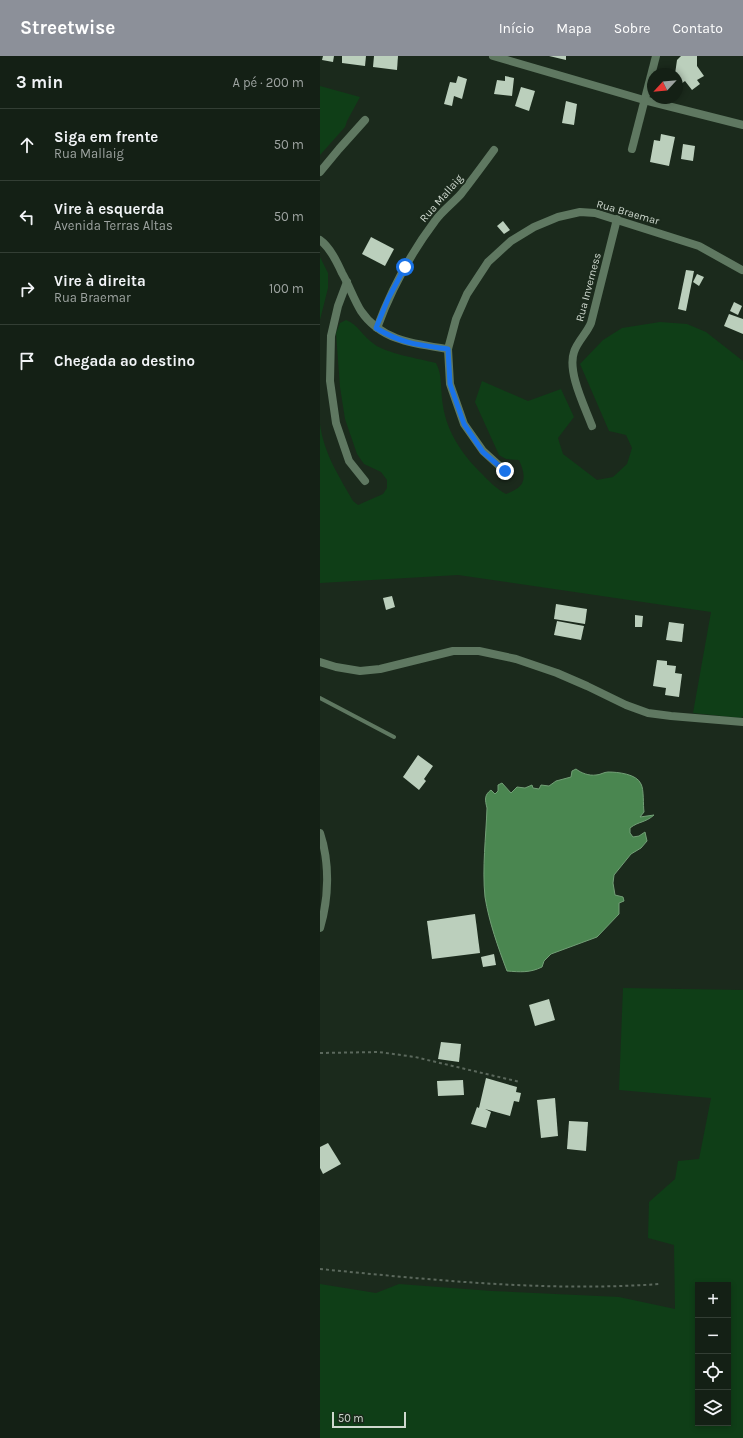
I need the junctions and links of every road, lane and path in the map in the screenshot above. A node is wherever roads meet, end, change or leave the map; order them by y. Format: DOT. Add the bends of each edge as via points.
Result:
graph roads {
  1 [pos="493,56"];
  2 [pos="656,56"];
  3 [pos="644,100"];
  4 [pos="365,120"];
  5 [pos="743,125"];
  6 [pos="632,149"];
  7 [pos="494,150"];
  8 [pos="320,172"];
  9 [pos="617,219"];
  10 [pos="320,240"];
  11 [pos="742,270"];
  12 [pos="347,282"];
  13 [pos="376,328"];
  14 [pos="448,349"];
  15 [pos="592,426"];
  16 [pos="505,471"];
  17 [pos="365,481"];
  18 [pos="320,662"];
  19 [pos="320,698"];
  20 [pos="743,722"];
  21 [pos="394,737"];
  22 [pos="320,832"];
  23 [pos="320,928"];
  24 [pos="320,1053"];
  25 [pos="520,1082"];
  26 [pos="320,1269"];
  27 [pos="660,1284"];
  1 -- 3 [label="street"];
  2 -- 3 [label="street"];
  3 -- 5 [label="street"];
  3 -- 6 [label="street"];
  4 -- 8 [label="street"];
  7 -- 13 [label="street, Rua Mallaig" via="460,195 425,234 391,292"];
  9 -- 11 [label="street, Rua Braemar" via="699,246"];
  9 -- 14 [label="street, Rua Braemar" via="580,212 558,217 534,227 511,241 488,262 467,294 456,318"];
  9 -- 15 [label="street, Rua Inverness" via="591,323 574,351 572,363"];
  10 -- 12 [label="street" via="334,257"];
  12 -- 13 [label="street" via="361,311"];
  12 -- 17 [label="street" via="331,336 330,381 336,423 350,461"];
  13 -- 14 [label="street" via="409,343"];
  14 -- 16 [label="street, Rua Braemar" via="450,384 464,424 483,452"];
  18 -- 20 [label="street" via="360,671 380,669 453,651 479,651 516,659 557,673 648,713"];
  19 -- 21 [label="lane"];
  22 -- 23 [label="street" via="328,888"];
  24 -- 25 [label="path" via="380,1052 415,1056"];
  26 -- 27 [label="path" via="454,1282 616,1287"];
}
